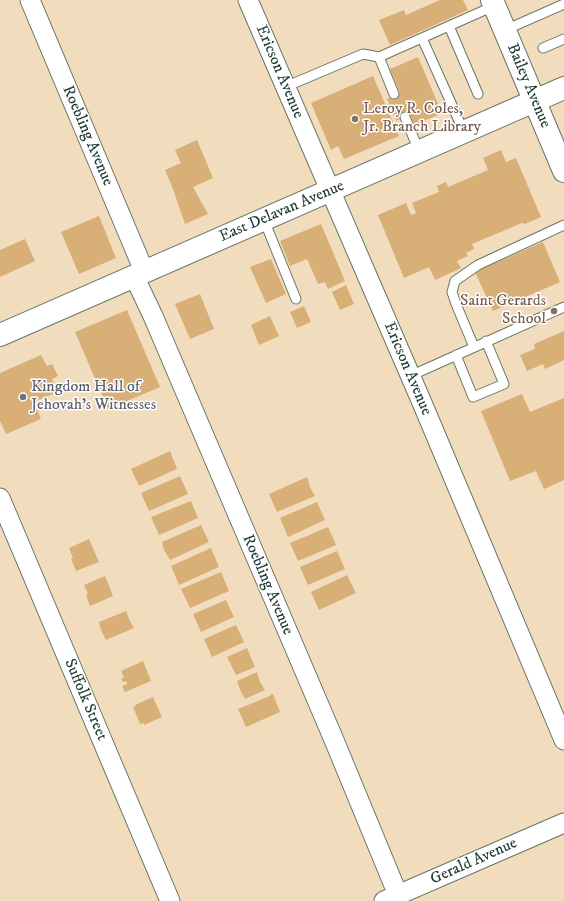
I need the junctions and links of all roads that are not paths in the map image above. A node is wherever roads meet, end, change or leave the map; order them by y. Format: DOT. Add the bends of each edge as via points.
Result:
graph roads {
  1 [pos="30,0"];
  2 [pos="248,0"];
  3 [pos="493,3"];
  4 [pos="564,4"];
  5 [pos="449,26"];
  6 [pos="504,30"];
  7 [pos="422,38"];
  8 [pos="564,39"];
  9 [pos="543,48"];
  10 [pos="379,57"];
  11 [pos="285,87"];
  12 [pos="564,88"];
  13 [pos="394,94"];
  14 [pos="478,94"];
  15 [pos="534,101"];
  16 [pos="405,117"];
  17 [pos="464,132"];
  18 [pos="419,152"];
  19 [pos="563,167"];
  20 [pos="330,191"];
  21 [pos="264,220"];
  22 [pos="564,226"];
  23 [pos="139,273"];
  24 [pos="296,299"];
  25 [pos="564,307"];
  26 [pos="0,335"];
  27 [pos="486,341"];
  28 [pos="474,347"];
  29 [pos="456,355"];
  30 [pos="410,376"];
  31 [pos="0,498"];
  32 [pos="564,740"];
  33 [pos="564,823"];
  34 [pos="391,898"];
  35 [pos="170,901"];
  1 -- 23 [label="street, Roebling Avenue"];
  2 -- 11 [label="street, Ericson Avenue"];
  3 -- 5 [label="lane"];
  3 -- 6 [label="street, Bailey Avenue"];
  4 -- 6 [label="lane"];
  5 -- 7 [label="lane"];
  5 -- 14 [label="lane"];
  6 -- 15 [label="street, Bailey Avenue"];
  7 -- 10 [label="lane"];
  7 -- 17 [label="lane"];
  8 -- 9 [label="lane"];
  10 -- 11 [label="lane" via="363,54"];
  10 -- 13 [label="lane"];
  11 -- 20 [label="street, Ericson Avenue"];
  12 -- 15 [label="street, East Delavan Avenue"];
  15 -- 17 [label="street, East Delavan Avenue"];
  15 -- 19 [label="street, Bailey Avenue"];
  16 -- 18 [label="lane"];
  17 -- 18 [label="street, East Delavan Avenue"];
  18 -- 20 [label="street, East Delavan Avenue"];
  20 -- 21 [label="street, East Delavan Avenue"];
  20 -- 30 [label="street, Ericson Avenue"];
  21 -- 23 [label="street, East Delavan Avenue"];
  21 -- 24 [label="lane"];
  22 -- 28 [label="lane" via="478,265 455,281 452,292"];
  23 -- 26 [label="street, East Delavan Avenue"];
  23 -- 34 [label="street, Roebling Avenue" via="159,330 324,718"];
  25 -- 27 [label="lane"];
  27 -- 28 [label="lane"];
  27 -- 29 [label="lane" via="504,384 473,397"];
  28 -- 29 [label="lane"];
  29 -- 30 [label="lane"];
  30 -- 32 [label="street, Ericson Avenue"];
  31 -- 35 [label="street, Suffolk Street"];
  33 -- 34 [label="street, Gerald Avenue"];
}
